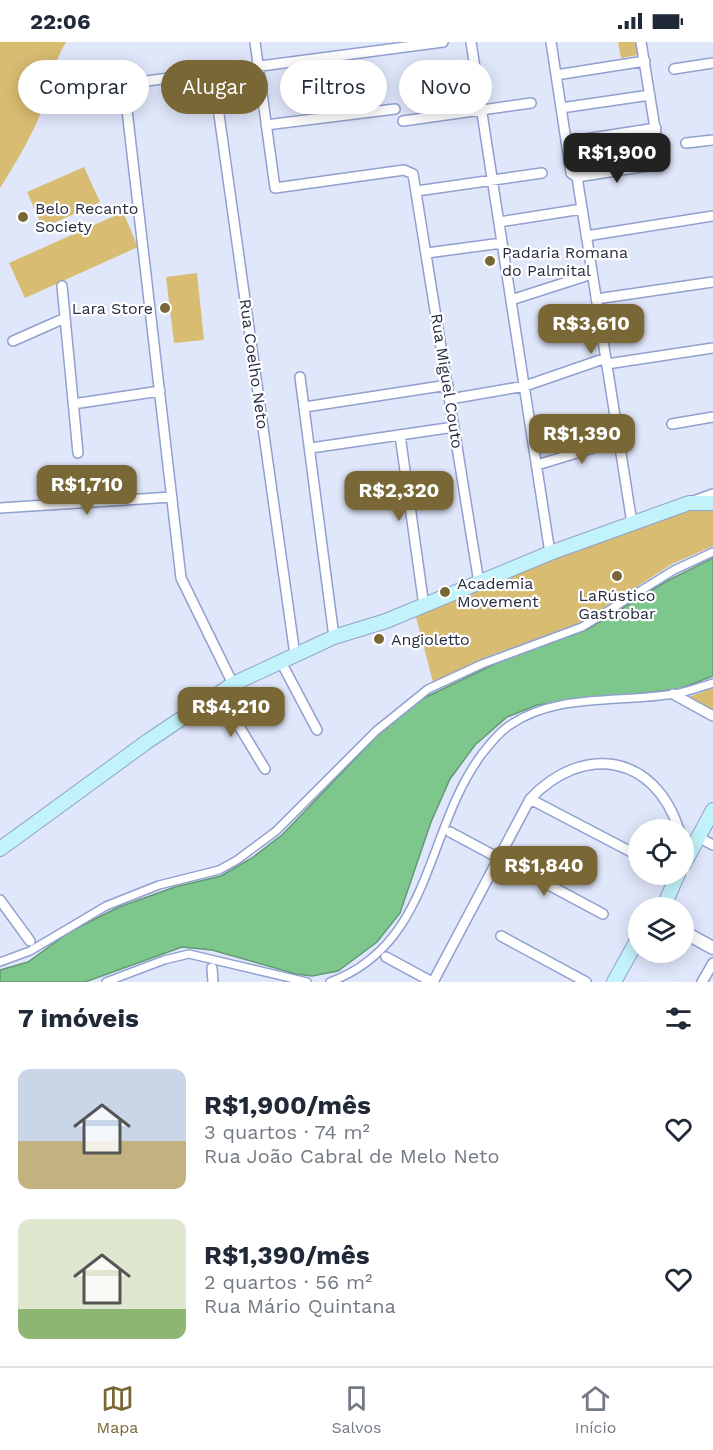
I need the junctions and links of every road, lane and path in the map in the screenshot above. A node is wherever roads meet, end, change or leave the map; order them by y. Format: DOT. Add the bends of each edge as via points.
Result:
graph roads {
  1 [pos="255,42"];
  2 [pos="443,42"];
  3 [pos="471,42"];
  4 [pos="551,42"];
  5 [pos="641,42"];
  6 [pos="257,60"];
  7 [pos="474,60"];
  8 [pos="645,61"];
  9 [pos="713,63"];
  10 [pos="268,65"];
  11 [pos="674,69"];
  12 [pos="556,75"];
  13 [pos="161,79"];
  14 [pos="650,95"];
  15 [pos="531,103"];
  16 [pos="561,108"];
  17 [pos="395,109"];
  18 [pos="492,109"];
  19 [pos="219,114"];
  20 [pos="265,114"];
  21 [pos="453,114"];
  22 [pos="483,114"];
  23 [pos="403,121"];
  24 [pos="266,125"];
  25 [pos="656,128"];
  26 [pos="713,140"];
  27 [pos="566,141"];
  28 [pos="686,143"];
  29 [pos="542,173"];
  30 [pos="577,177"];
  31 [pos="493,180"];
  32 [pos="417,191"];
  33 [pos="582,209"];
  34 [pos="713,216"];
  35 [pos="499,222"];
  36 [pos="586,236"];
  37 [pos="502,243"];
  38 [pos="427,253"];
  39 [pos="592,274"];
  40 [pos="713,282"];
  41 [pos="62,286"];
  42 [pos="596,299"];
  43 [pos="511,300"];
  44 [pos="65,318"];
  45 [pos="13,341"];
  46 [pos="713,348"];
  47 [pos="606,361"];
  48 [pos="300,377"];
  49 [pos="448,385"];
  50 [pos="525,386"];
  51 [pos="160,391"];
  52 [pos="450,399"];
  53 [pos="73,405"];
  54 [pos="305,407"];
  55 [pos="713,417"];
  56 [pos="672,424"];
  57 [pos="454,427"];
  58 [pos="400,435"];
  59 [pos="619,440"];
  60 [pos="311,448"];
  61 [pos="78,453"];
  62 [pos="537,465"];
  63 [pos="713,494"];
  64 [pos="172,497"];
  65 [pos="688,503"];
  66 [pos="713,503"];
  67 [pos="0,508"];
  68 [pos="632,523"];
  69 [pos="713,552"];
  70 [pos="550,553"];
  71 [pos="479,583"];
  72 [pos="424,606"];
  73 [pos="334,637"];
  74 [pos="295,655"];
  75 [pos="281,662"];
  76 [pos="713,682"];
  77 [pos="233,684"];
  78 [pos="219,693"];
  79 [pos="673,694"];
  80 [pos="713,716"];
  81 [pos="317,730"];
  82 [pos="265,769"];
  83 [pos="530,799"];
  84 [pos="713,810"];
  85 [pos="675,819"];
  86 [pos="450,832"];
  87 [pos="698,837"];
  88 [pos="694,845"];
  89 [pos="713,845"];
  90 [pos="0,849"];
  91 [pos="628,850"];
  92 [pos="498,857"];
  93 [pos="0,900"];
  94 [pos="603,914"];
  95 [pos="501,936"];
  96 [pos="694,938"];
  97 [pos="30,941"];
  98 [pos="713,948"];
  99 [pos="386,957"];
  100 [pos="628,957"];
  101 [pos="0,962"];
  102 [pos="633,963"];
  103 [pos="713,963"];
  104 [pos="212,969"];
  105 [pos="106,982"];
  106 [pos="213,982"];
  107 [pos="306,982"];
  108 [pos="330,982"];
  109 [pos="432,982"];
  110 [pos="586,982"];
  111 [pos="614,982"];
  112 [pos="623,982"];
  113 [pos="702,982"];
  1 -- 6 [label="street"];
  2 -- 10 [label="street"];
  3 -- 7 [label="street"];
  4 -- 12 [label="street"];
  5 -- 8 [label="street"];
  8 -- 12 [label="street"];
  8 -- 14 [label="street"];
  9 -- 11 [label="street"];
  12 -- 16 [label="street"];
  13 -- 51 [label="street" via="124,84"];
  14 -- 16 [label="street"];
  14 -- 25 [label="street"];
  15 -- 18 [label="street"];
  16 -- 27 [label="street"];
  17 -- 24 [label="street"];
  19 -- 74 [label="street, Rua Coelho Neto"];
  20 -- 24 [label="street"];
  21 -- 23 [label="street"];
  22 -- 31 [label="street"];
  24 -- 32 [label="street, Rua Miguel Couto" via="275,188 404,170 413,174"];
  25 -- 27 [label="street"];
  25 -- 30 [label="street" via="660,155 657,163"];
  26 -- 28 [label="street"];
  27 -- 30 [label="street" via="571,173"];
  29 -- 31 [label="street"];
  30 -- 33 [label="street"];
  31 -- 32 [label="street"];
  31 -- 35 [label="street"];
  32 -- 38 [label="street, Rua Miguel Couto"];
  33 -- 35 [label="street"];
  33 -- 36 [label="street"];
  34 -- 36 [label="street"];
  35 -- 37 [label="street"];
  36 -- 39 [label="street"];
  37 -- 38 [label="street"];
  37 -- 43 [label="street"];
  38 -- 49 [label="street, Rua Miguel Couto"];
  39 -- 42 [label="street"];
  39 -- 43 [label="street"];
  40 -- 42 [label="street"];
  41 -- 44 [label="street"];
  42 -- 47 [label="street"];
  43 -- 50 [label="street"];
  44 -- 45 [label="street"];
  44 -- 53 [label="street"];
  46 -- 47 [label="street"];
  47 -- 50 [label="street"];
  47 -- 59 [label="street"];
  48 -- 54 [label="street"];
  49 -- 52 [label="street, Rua Miguel Couto"];
  49 -- 54 [label="street"];
  50 -- 52 [label="street"];
  50 -- 62 [label="street"];
  51 -- 53 [label="street"];
  51 -- 64 [label="street"];
  52 -- 57 [label="street, Rua Miguel Couto"];
  53 -- 61 [label="street"];
  54 -- 60 [label="street"];
  55 -- 56 [label="street"];
  57 -- 58 [label="street"];
  57 -- 71 [label="street, Rua Miguel Couto"];
  58 -- 60 [label="street"];
  58 -- 72 [label="street"];
  59 -- 62 [label="street"];
  59 -- 68 [label="street"];
  60 -- 73 [label="street"];
  62 -- 70 [label="street"];
  63 -- 65 [label="street"];
  64 -- 67 [label="street"];
  64 -- 77 [label="street" via="181,578"];
  65 -- 66 [label="main road"];
  65 -- 68 [label="main road"];
  68 -- 70 [label="main road"];
  69 -- 101 [label="street" via="674,570 582,627 482,664 428,689 376,731 276,831 237,860 219,870 159,885 106,906 30,951"];
  70 -- 71 [label="main road"];
  71 -- 72 [label="main road"];
  72 -- 73 [label="main road"];
  73 -- 74 [label="main road"];
  74 -- 75 [label="main road"];
  75 -- 77 [label="main road"];
  75 -- 81 [label="street"];
  76 -- 79 [label="street"];
  77 -- 78 [label="main road"];
  78 -- 82 [label="street"];
  78 -- 90 [label="main road"];
  79 -- 80 [label="street"];
  79 -- 108 [label="street" via="550,706 507,727 464,781 416,903 403,923 356,970"];
  83 -- 85 [label="street" via="562,772 582,764 602,763 650,780"];
  83 -- 91 [label="street"];
  83 -- 92 [label="street"];
  84 -- 87 [label="main road"];
  86 -- 92 [label="street"];
  87 -- 88 [label="main road"];
  87 -- 89 [label="street"];
  92 -- 94 [label="street"];
  92 -- 109 [label="street"];
  93 -- 97 [label="street"];
  95 -- 110 [label="street"];
  96 -- 98 [label="street"];
  99 -- 109 [label="street"];
  100 -- 111 [label="main road"];
  102 -- 112 [label="main road"];
  103 -- 113 [label="street"];
  104 -- 106 [label="street"];
  105 -- 107 [label="street" via="189,954"];
}
